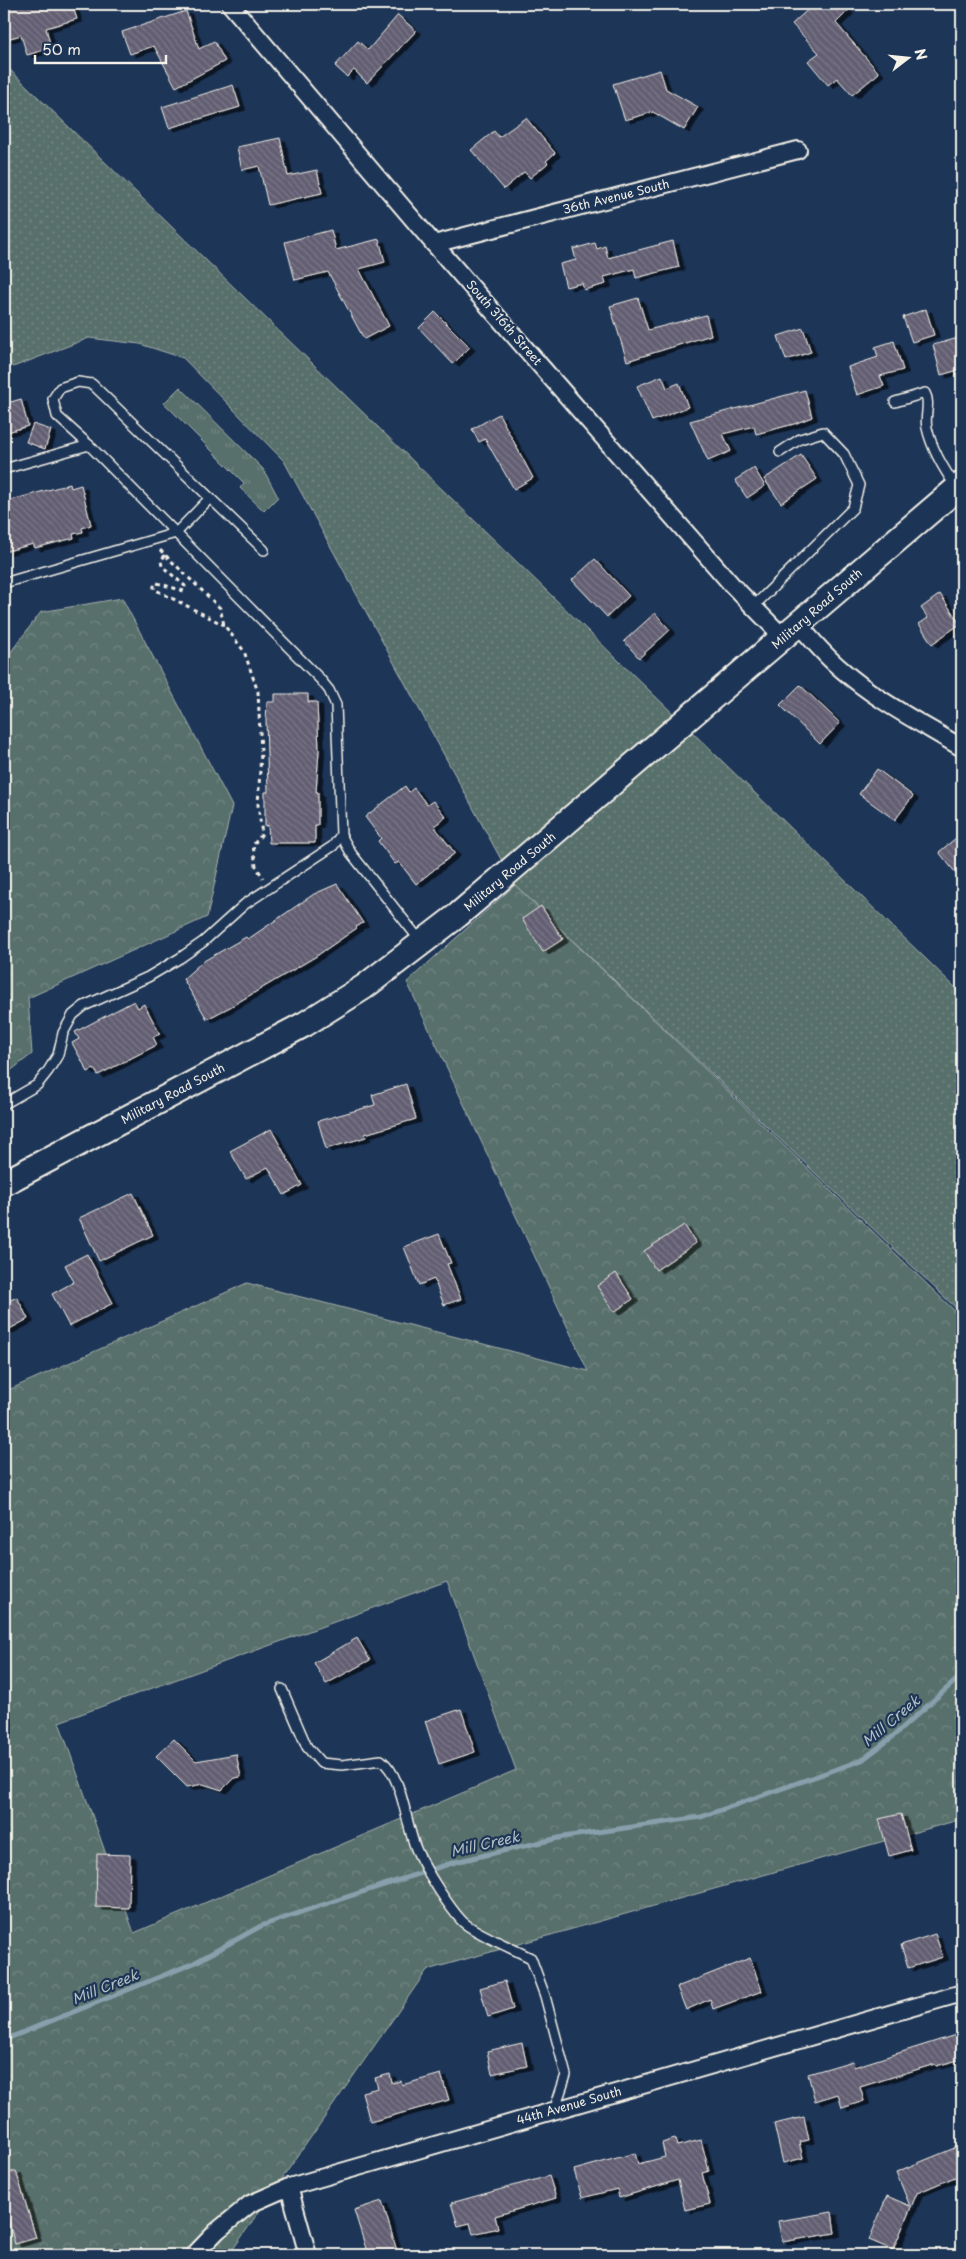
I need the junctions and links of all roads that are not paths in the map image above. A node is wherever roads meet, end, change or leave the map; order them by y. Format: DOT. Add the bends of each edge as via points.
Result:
graph roads {
  1 [pos="230,4"];
  2 [pos="798,150"];
  3 [pos="434,244"];
  4 [pos="895,402"];
  5 [pos="89,445"];
  6 [pos="780,452"];
  7 [pos="4,469"];
  8 [pos="960,486"];
  9 [pos="210,498"];
  10 [pos="176,534"];
  11 [pos="264,550"];
  12 [pos="4,583"];
  13 [pos="753,607"];
  14 [pos="791,631"];
  15 [pos="962,748"];
  16 [pos="341,835"];
  17 [pos="422,943"];
  18 [pos="4,1104"];
  19 [pos="4,1184"];
  20 [pos="282,1688"];
  21 [pos="962,1993"];
  22 [pos="554,2110"];
  23 [pos="289,2187"];
  24 [pos="194,2255"];
  25 [pos="308,2255"];
  1 -- 3 [label="street, South 316th Street"];
  2 -- 3 [label="street, 36th Avenue South"];
  3 -- 13 [label="street, South 316th Street"];
  4 -- 8 [label="lane" via="925,393 928,397 926,426 944,469"];
  5 -- 7 [label="lane"];
  5 -- 9 [label="lane" via="56,416 55,394 72,383 92,384"];
  5 -- 10 [label="lane"];
  6 -- 13 [label="lane" via="800,439 822,432 844,454 859,485 853,508"];
  8 -- 14 [label="main road, Military Road South"];
  9 -- 10 [label="lane"];
  9 -- 11 [label="lane"];
  10 -- 12 [label="lane"];
  10 -- 16 [label="lane" via="329,690 336,704"];
  13 -- 14 [label="street, South 316th Street"];
  14 -- 15 [label="street, South 316th Street" via="888,704"];
  14 -- 17 [label="main road, Military Road South"];
  16 -- 17 [label="lane" via="351,853"];
  16 -- 18 [label="lane" via="333,846 245,904 180,958 148,977 84,1006 72,1016 63,1033 58,1054 37,1085"];
  17 -- 19 [label="main road, Military Road South" via="305,1024"];
  20 -- 22 [label="lane" via="307,1746 321,1763 342,1766 381,1760 389,1766 416,1850 464,1923 531,1958 545,1996 566,2075"];
  21 -- 22 [label="street, 44th Avenue South"];
  22 -- 23 [label="street, 44th Avenue South"];
  23 -- 24 [label="street, 44th Avenue South" via="250,2204"];
  23 -- 25 [label="street"];
}
